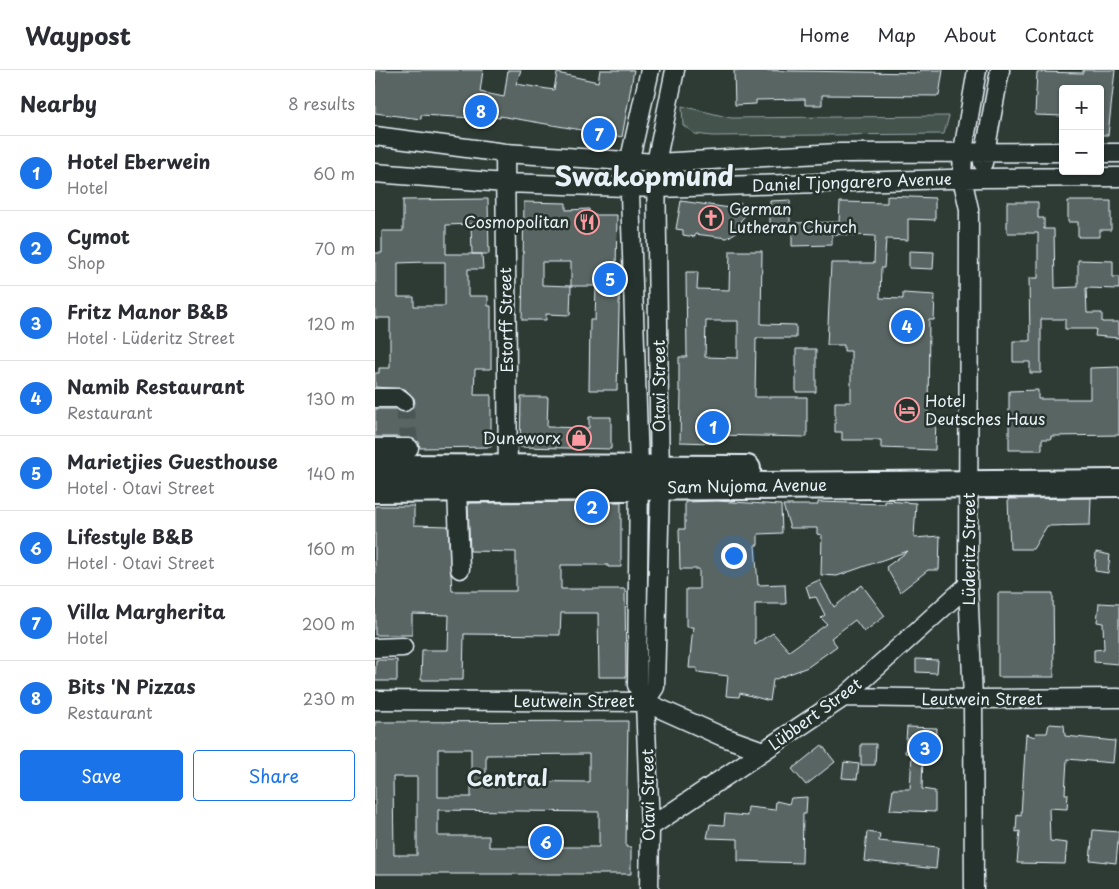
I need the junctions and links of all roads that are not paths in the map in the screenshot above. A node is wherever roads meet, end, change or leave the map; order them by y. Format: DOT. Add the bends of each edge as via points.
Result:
graph roads {
  1 [pos="650,70"];
  2 [pos="675,70"];
  3 [pos="977,70"];
  4 [pos="1000,70"];
  5 [pos="375,136"];
  6 [pos="963,152"];
  7 [pos="984,152"];
  8 [pos="1059,152"];
  9 [pos="1104,152"];
  10 [pos="505,153"];
  11 [pos="1119,153"];
  12 [pos="629,163"];
  13 [pos="656,163"];
  14 [pos="375,173"];
  15 [pos="1119,177"];
  16 [pos="962,178"];
  17 [pos="982,178"];
  18 [pos="505,182"];
  19 [pos="630,187"];
  20 [pos="657,188"];
  21 [pos="969,209"];
  22 [pos="375,398"];
  23 [pos="404,402"];
  24 [pos="375,448"];
  25 [pos="410,453"];
  26 [pos="375,468"];
  27 [pos="1119,469"];
  28 [pos="508,477"];
  29 [pos="969,477"];
  30 [pos="649,478"];
  31 [pos="1119,483"];
  32 [pos="457,488"];
  33 [pos="375,489"];
  34 [pos="460,569"];
  35 [pos="968,585"];
  36 [pos="403,646"];
  37 [pos="375,648"];
  38 [pos="844,697"];
  39 [pos="1119,698"];
  40 [pos="375,700"];
  41 [pos="973,700"];
  42 [pos="645,702"];
  43 [pos="763,751"];
  44 [pos="650,828"];
  45 [pos="649,889"];
  46 [pos="974,889"];
  1 -- 12 [label="street, Otavi Street"];
  2 -- 13 [label="street, Otavi Street"];
  3 -- 6 [label="street, Lüderitz Street"];
  4 -- 7 [label="street, Lüderitz Street"];
  5 -- 10 [label="street, Daniel Tjongarero Avenue"];
  6 -- 7 [label="street, Daniel Tjongarero Avenue"];
  6 -- 13 [label="street, Daniel Tjongarero Avenue" via="839,153"];
  6 -- 16 [label="street, Lüderitz Street"];
  7 -- 8 [label="street, Daniel Tjongarero Avenue"];
  7 -- 17 [label="street, Lüderitz Street"];
  9 -- 11 [label="street"];
  10 -- 12 [label="street, Daniel Tjongarero Avenue"];
  10 -- 18 [label="street, Estorff Street"];
  12 -- 13 [label="street, Daniel Tjongarero Avenue"];
  12 -- 19 [label="street, Otavi Street"];
  13 -- 20 [label="street, Otavi Street"];
  14 -- 18 [label="street, Daniel Tjongarero Avenue"];
  15 -- 17 [label="street, Daniel Tjongarero Avenue"];
  16 -- 17 [label="street, Daniel Tjongarero Avenue"];
  16 -- 20 [label="street, Daniel Tjongarero Avenue"];
  16 -- 21 [label="street, Lüderitz Street"];
  17 -- 21 [label="street, Lüderitz Street"];
  18 -- 19 [label="street, Daniel Tjongarero Avenue"];
  18 -- 28 [label="street, Estorff Street"];
  19 -- 20 [label="street, Daniel Tjongarero Avenue"];
  19 -- 30 [label="street, Otavi Street"];
  20 -- 30 [label="street, Otavi Street"];
  21 -- 29 [label="street, Lüderitz Street"];
  22 -- 23 [label="street" via="399,398"];
  24 -- 25 [label="street"];
  25 -- 26 [label="highway, Sam Nujoma Avenue"];
  25 -- 28 [label="highway, Sam Nujoma Avenue"];
  27 -- 29 [label="highway, Sam Nujoma Avenue"];
  28 -- 30 [label="highway, Sam Nujoma Avenue"];
  28 -- 32 [label="highway, Sam Nujoma Avenue"];
  29 -- 30 [label="highway, Sam Nujoma Avenue"];
  29 -- 31 [label="highway, Sam Nujoma Avenue"];
  29 -- 35 [label="street, Lüderitz Street"];
  30 -- 42 [label="street, Otavi Street" via="655,688"];
  32 -- 33 [label="highway, Sam Nujoma Avenue"];
  32 -- 34 [label="street"];
  35 -- 38 [label="street, Lübbert Street"];
  35 -- 41 [label="street, Lüderitz Street"];
  36 -- 37 [label="street"];
  38 -- 41 [label="street, Leutwein Street"];
  38 -- 43 [label="street, Lübbert Street"];
  39 -- 41 [label="street, Leutwein Street"];
  40 -- 42 [label="street, Leutwein Street"];
  41 -- 46 [label="street, Lüderitz Street"];
  42 -- 43 [label="street, Leutwein Street"];
  42 -- 44 [label="street, Otavi Street"];
  43 -- 44 [label="street, Lübbert Street"];
  44 -- 45 [label="street, Otavi Street"];
}
